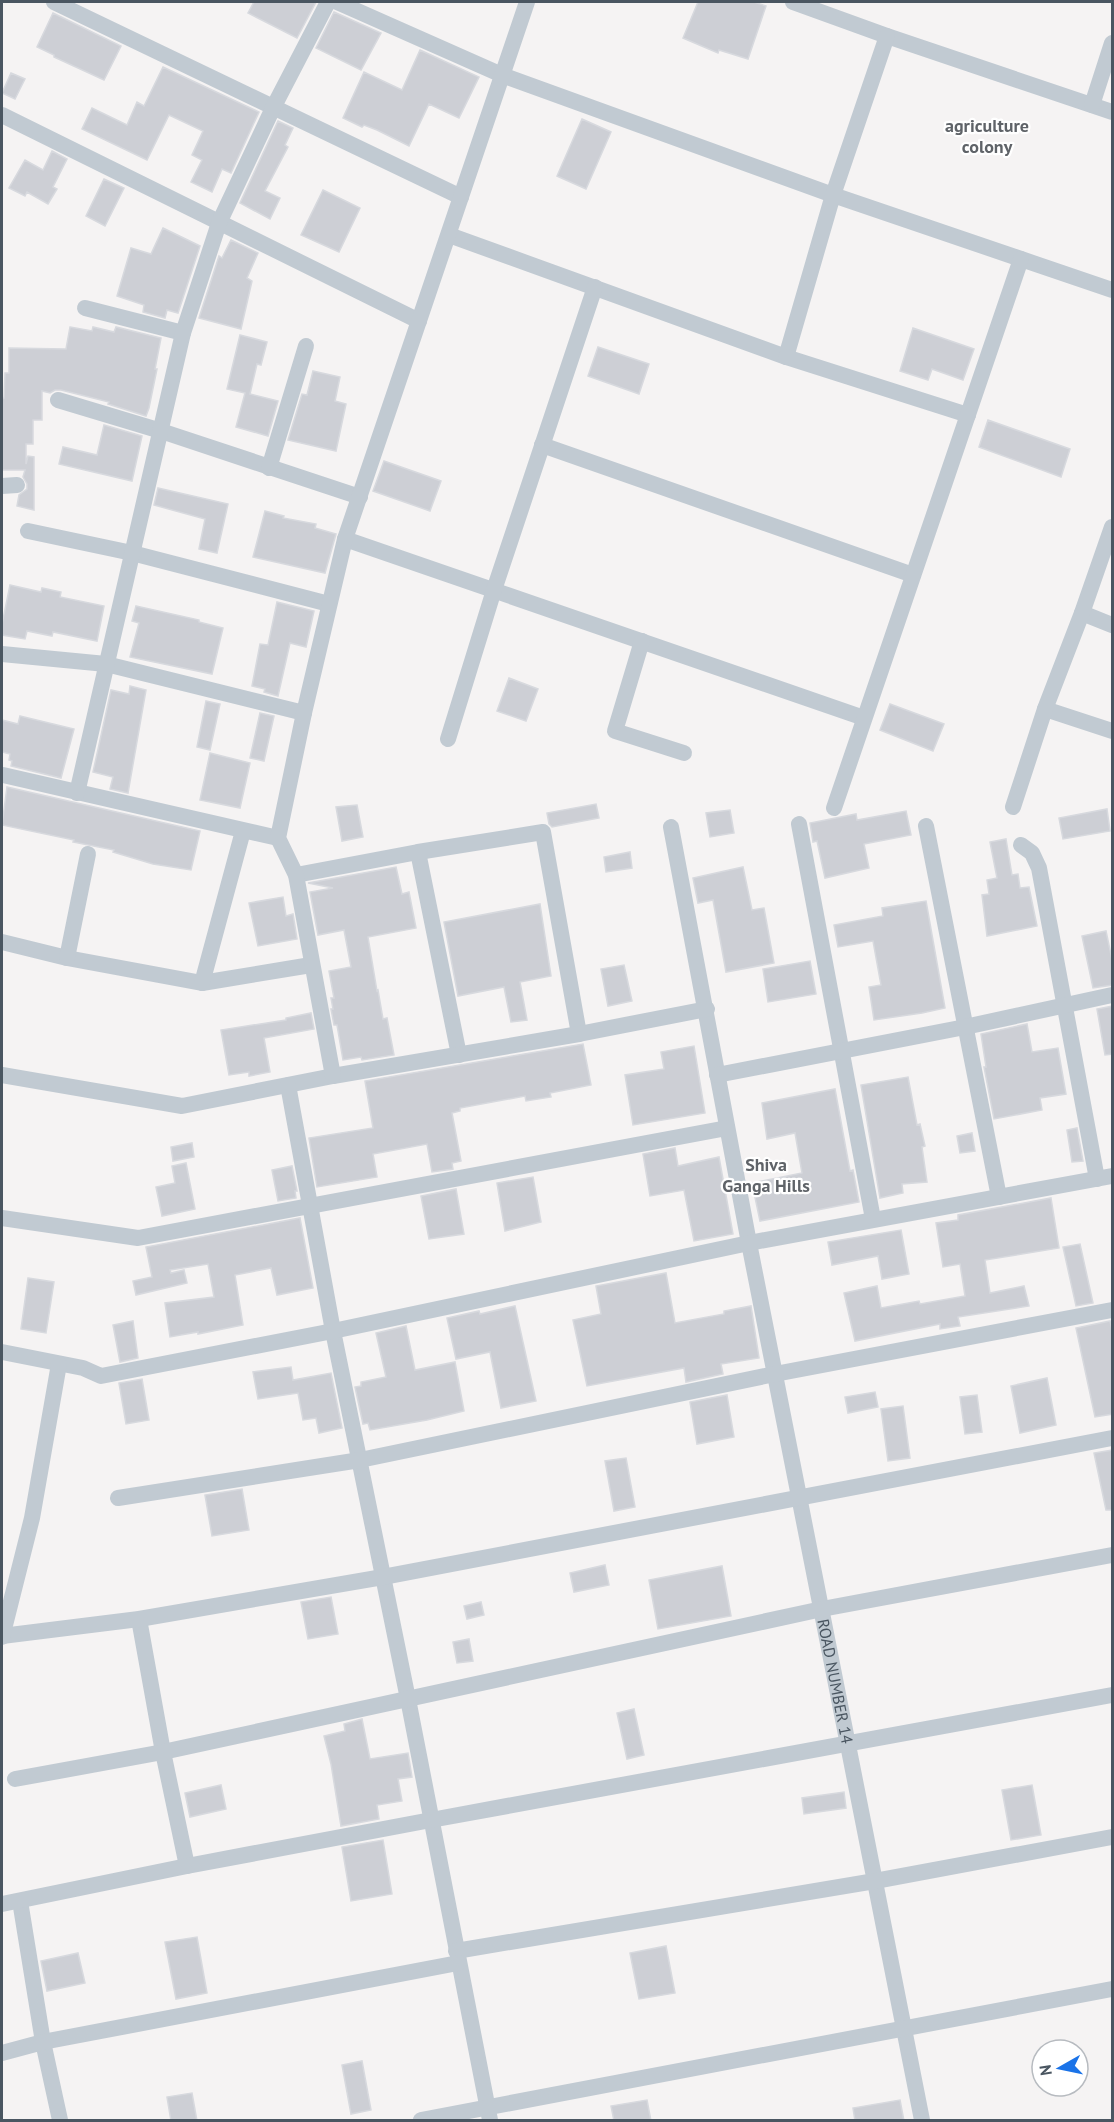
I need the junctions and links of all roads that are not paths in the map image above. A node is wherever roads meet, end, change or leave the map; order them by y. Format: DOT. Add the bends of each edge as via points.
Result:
graph roads {
  1 [pos="54,2"];
  2 [pos="328,2"];
  3 [pos="337,2"];
  4 [pos="527,2"];
  5 [pos="793,2"];
  6 [pos="887,36"];
  7 [pos="1113,43"];
  8 [pos="502,75"];
  9 [pos="1092,105"];
  10 [pos="273,108"];
  11 [pos="1113,112"];
  12 [pos="2,115"];
  13 [pos="833,195"];
  14 [pos="461,197"];
  15 [pos="219,223"];
  16 [pos="449,235"];
  17 [pos="1022,259"];
  18 [pos="595,287"];
  19 [pos="1113,290"];
  20 [pos="85,308"];
  21 [pos="419,321"];
  22 [pos="183,333"];
  23 [pos="306,346"];
  24 [pos="786,357"];
  25 [pos="58,400"];
  26 [pos="968,415"];
  27 [pos="161,431"];
  28 [pos="542,445"];
  29 [pos="269,468"];
  30 [pos="360,497"];
  31 [pos="1113,527"];
  32 [pos="28,531"];
  33 [pos="345,539"];
  34 [pos="132,553"];
  35 [pos="913,575"];
  36 [pos="494,590"];
  37 [pos="330,604"];
  38 [pos="1082,613"];
  39 [pos="1113,625"];
  40 [pos="642,641"];
  41 [pos="2,654"];
  42 [pos="106,664"];
  43 [pos="1045,709"];
  44 [pos="304,713"];
  45 [pos="864,718"];
  46 [pos="1113,731"];
  47 [pos="448,739"];
  48 [pos="684,753"];
  49 [pos="3,775"];
  50 [pos="77,792"];
  51 [pos="1013,807"];
  52 [pos="834,808"];
  53 [pos="799,824"];
  54 [pos="926,826"];
  55 [pos="671,827"];
  56 [pos="243,831"];
  57 [pos="278,838"];
  58 [pos="1021,845"];
  59 [pos="418,852"];
  60 [pos="88,854"];
  61 [pos="296,875"];
  62 [pos="2,942"];
  63 [pos="67,958"];
  64 [pos="311,964"];
  65 [pos="202,983"];
  66 [pos="1113,994"];
  67 [pos="1064,1005"];
  68 [pos="707,1009"];
  69 [pos="965,1027"];
  70 [pos="579,1034"];
  71 [pos="841,1050"];
  72 [pos="459,1054"];
  73 [pos="2,1075"];
  74 [pos="717,1075"];
  75 [pos="333,1076"];
  76 [pos="288,1085"];
  77 [pos="727,1128"];
  78 [pos="1105,1178"];
  79 [pos="999,1197"];
  80 [pos="309,1206"];
  81 [pos="2,1218"];
  82 [pos="873,1220"];
  83 [pos="749,1242"];
  84 [pos="1113,1310"];
  85 [pos="333,1331"];
  86 [pos="2,1353"];
  87 [pos="59,1364"];
  88 [pos="776,1374"];
  89 [pos="1113,1438"];
  90 [pos="360,1460"];
  91 [pos="118,1498"];
  92 [pos="800,1498"];
  93 [pos="1113,1555"];
  94 [pos="383,1577"];
  95 [pos="822,1609"];
  96 [pos="139,1619"];
  97 [pos="2,1636"];
  98 [pos="1113,1695"];
  99 [pos="408,1699"];
  100 [pos="848,1745"];
  101 [pos="163,1752"];
  102 [pos="15,1779"];
  103 [pos="430,1820"];
  104 [pos="1113,1837"];
  105 [pos="187,1866"];
  106 [pos="875,1881"];
  107 [pos="20,1901"];
  108 [pos="2,1904"];
  109 [pos="457,1957"];
  110 [pos="1113,1989"];
  111 [pos="904,2028"];
  112 [pos="43,2042"];
  113 [pos="2,2053"];
  114 [pos="489,2114"];
  115 [pos="60,2121"];
  116 [pos="421,2121"];
  117 [pos="922,2121"];
  1 -- 10 [label="street"];
  2 -- 10 [label="street"];
  3 -- 8 [label="street"];
  4 -- 8 [label="street"];
  5 -- 6 [label="street"];
  6 -- 9 [label="street"];
  6 -- 13 [label="street"];
  7 -- 9 [label="street"];
  8 -- 13 [label="street"];
  8 -- 14 [label="street"];
  9 -- 11 [label="street"];
  10 -- 14 [label="street"];
  10 -- 15 [label="street"];
  12 -- 15 [label="street"];
  13 -- 17 [label="street"];
  13 -- 24 [label="street"];
  14 -- 16 [label="street"];
  15 -- 21 [label="street"];
  15 -- 22 [label="street"];
  16 -- 18 [label="street"];
  16 -- 21 [label="street"];
  17 -- 19 [label="street"];
  17 -- 26 [label="street"];
  18 -- 24 [label="street"];
  18 -- 28 [label="street"];
  20 -- 22 [label="street"];
  21 -- 30 [label="street"];
  22 -- 27 [label="street"];
  23 -- 29 [label="street"];
  24 -- 26 [label="street"];
  25 -- 27 [label="street"];
  26 -- 35 [label="street"];
  27 -- 29 [label="street"];
  27 -- 34 [label="street"];
  28 -- 35 [label="street"];
  28 -- 36 [label="street"];
  29 -- 30 [label="street"];
  30 -- 33 [label="street"];
  31 -- 38 [label="street"];
  32 -- 34 [label="street"];
  33 -- 36 [label="street"];
  33 -- 37 [label="street"];
  34 -- 37 [label="street"];
  34 -- 42 [label="street"];
  35 -- 45 [label="street"];
  36 -- 40 [label="street"];
  36 -- 47 [label="street"];
  37 -- 44 [label="street"];
  38 -- 39 [label="street"];
  38 -- 43 [label="street"];
  40 -- 45 [label="street"];
  40 -- 48 [label="street" via="615,731"];
  41 -- 42 [label="street"];
  42 -- 44 [label="street"];
  42 -- 50 [label="street"];
  43 -- 46 [label="street"];
  43 -- 51 [label="street"];
  44 -- 57 [label="street"];
  45 -- 52 [label="street"];
  49 -- 50 [label="street"];
  50 -- 56 [label="street"];
  53 -- 71 [label="street"];
  54 -- 69 [label="street"];
  55 -- 68 [label="street, ROAD NUMBER 14"];
  56 -- 57 [label="street"];
  56 -- 65 [label="street"];
  57 -- 61 [label="street"];
  58 -- 67 [label="street" via="1032,853 1039,868"];
  59 -- 61 [label="street"];
  59 -- 70 [label="street" via="543,832"];
  59 -- 72 [label="street"];
  60 -- 63 [label="street"];
  61 -- 64 [label="street"];
  62 -- 63 [label="street"];
  63 -- 65 [label="street"];
  64 -- 65 [label="street"];
  64 -- 75 [label="street"];
  66 -- 67 [label="street"];
  67 -- 69 [label="street"];
  67 -- 78 [label="street"];
  68 -- 70 [label="street"];
  68 -- 74 [label="street, ROAD NUMBER 14"];
  69 -- 71 [label="street"];
  69 -- 79 [label="street"];
  70 -- 72 [label="street"];
  71 -- 74 [label="street"];
  71 -- 82 [label="street"];
  72 -- 75 [label="street"];
  73 -- 76 [label="street" via="182,1106"];
  74 -- 77 [label="street, ROAD NUMBER 14"];
  75 -- 76 [label="street"];
  76 -- 80 [label="street"];
  77 -- 80 [label="street"];
  77 -- 83 [label="street, ROAD NUMBER 14"];
  78 -- 79 [label="street"];
  79 -- 82 [label="street"];
  80 -- 81 [label="street" via="138,1238"];
  80 -- 85 [label="street"];
  82 -- 83 [label="street"];
  83 -- 85 [label="street"];
  83 -- 88 [label="street, ROAD NUMBER 14"];
  84 -- 88 [label="street"];
  85 -- 87 [label="street" via="101,1376"];
  85 -- 90 [label="street"];
  86 -- 87 [label="street"];
  87 -- 97 [label="street" via="32,1518"];
  88 -- 90 [label="street"];
  88 -- 92 [label="street, ROAD NUMBER 14"];
  89 -- 92 [label="street"];
  90 -- 91 [label="street"];
  90 -- 94 [label="street"];
  92 -- 94 [label="street"];
  92 -- 95 [label="street, ROAD NUMBER 14"];
  93 -- 95 [label="street"];
  94 -- 96 [label="street"];
  94 -- 99 [label="street"];
  95 -- 99 [label="street"];
  95 -- 100 [label="street, ROAD NUMBER 14"];
  96 -- 97 [label="street"];
  96 -- 101 [label="street"];
  98 -- 100 [label="street"];
  99 -- 101 [label="street"];
  99 -- 103 [label="street"];
  100 -- 103 [label="street"];
  100 -- 106 [label="street, ROAD NUMBER 14"];
  101 -- 102 [label="street"];
  101 -- 105 [label="street"];
  103 -- 105 [label="street"];
  103 -- 109 [label="street"];
  104 -- 106 [label="street"];
  105 -- 107 [label="street"];
  106 -- 109 [label="street"];
  106 -- 111 [label="street, ROAD NUMBER 14"];
  107 -- 108 [label="street"];
  107 -- 112 [label="street"];
  109 -- 112 [label="street"];
  109 -- 114 [label="street"];
  110 -- 111 [label="street"];
  111 -- 114 [label="street"];
  111 -- 117 [label="street, ROAD NUMBER 14"];
  112 -- 113 [label="street"];
  112 -- 115 [label="street"];
  114 -- 116 [label="street"];
}
